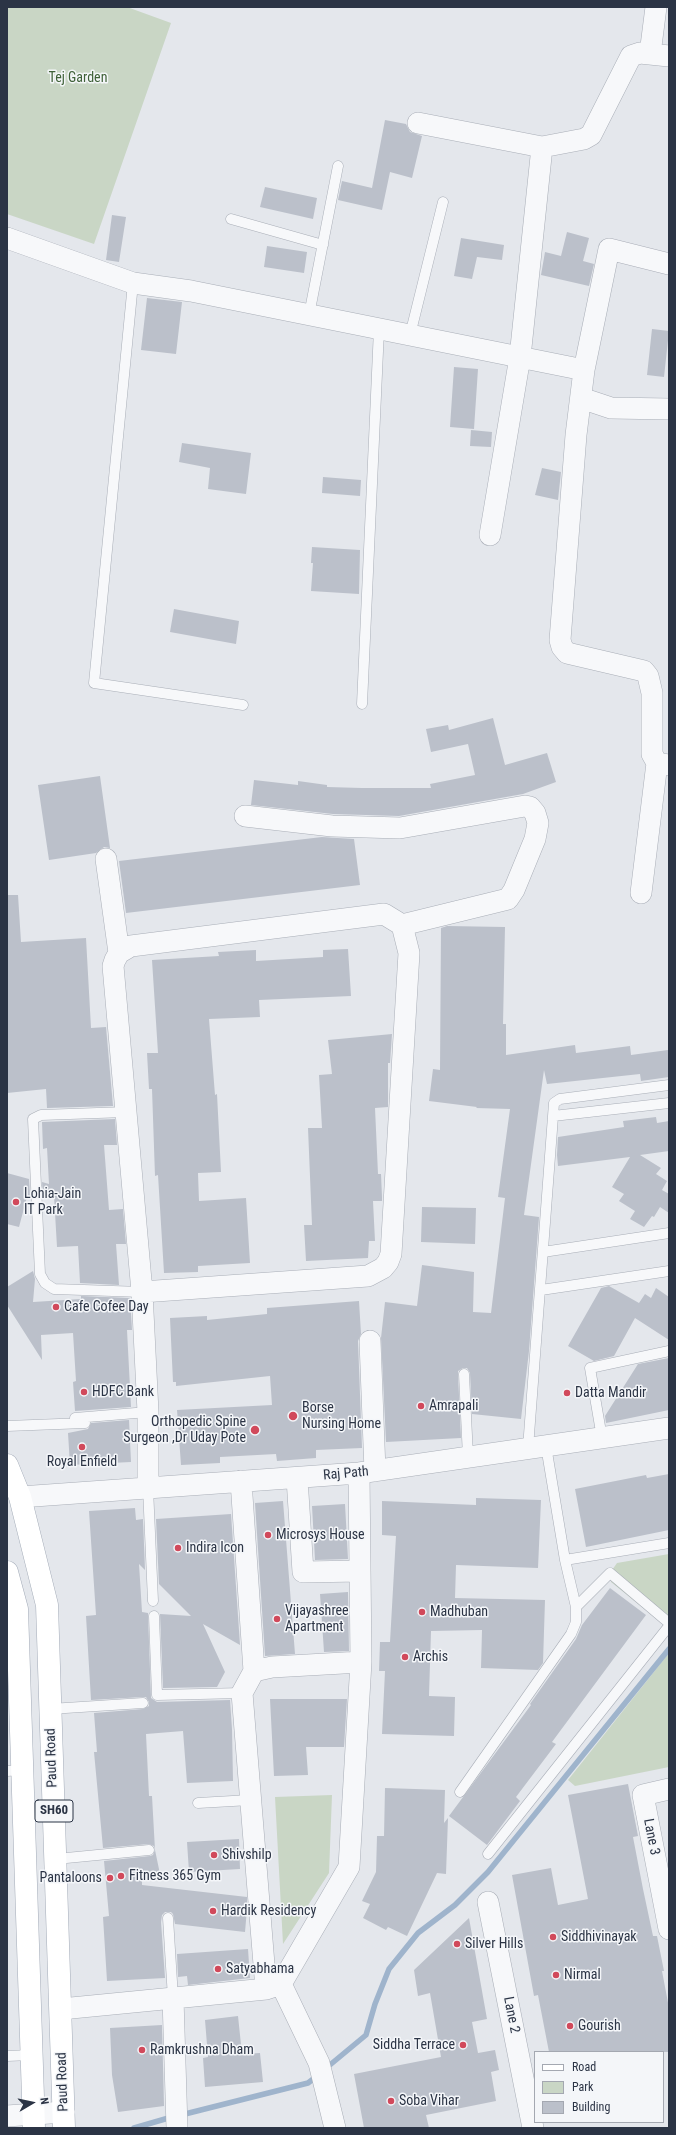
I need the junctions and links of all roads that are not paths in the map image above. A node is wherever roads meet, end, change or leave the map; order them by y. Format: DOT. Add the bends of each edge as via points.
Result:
graph roads {
  1 [pos="656,7"];
  2 [pos="660,55"];
  3 [pos="418,123"];
  4 [pos="542,146"];
  5 [pos="338,166"];
  6 [pos="443,202"];
  7 [pos="231,219"];
  8 [pos="7,238"];
  9 [pos="323,245"];
  10 [pos="669,264"];
  11 [pos="133,283"];
  12 [pos="309,315"];
  13 [pos="379,329"];
  14 [pos="410,335"];
  15 [pos="520,357"];
  16 [pos="584,370"];
  17 [pos="581,398"];
  18 [pos="669,409"];
  19 [pos="490,535"];
  20 [pos="362,704"];
  21 [pos="242,705"];
  22 [pos="663,764"];
  23 [pos="244,816"];
  24 [pos="106,859"];
  25 [pos="641,893"];
  26 [pos="402,925"];
  27 [pos="119,953"];
  28 [pos="669,1085"];
  29 [pos="669,1103"];
  30 [pos="126,1112"];
  31 [pos="553,1116"];
  32 [pos="669,1233"];
  33 [pos="543,1252"];
  34 [pos="669,1271"];
  35 [pos="541,1290"];
  36 [pos="142,1292"];
  37 [pos="370,1341"];
  38 [pos="669,1351"];
  39 [pos="464,1374"];
  40 [pos="148,1412"];
  41 [pos="75,1418"];
  42 [pos="85,1423"];
  43 [pos="7,1426"];
  44 [pos="669,1428"];
  45 [pos="602,1438"];
  46 [pos="537,1447"];
  47 [pos="468,1457"];
  48 [pos="7,1465"];
  49 [pos="367,1472"];
  50 [pos="296,1478"];
  51 [pos="241,1481"];
  52 [pos="148,1488"];
  53 [pos="13,1499"];
  54 [pos="669,1543"];
  55 [pos="566,1560"];
  56 [pos="360,1571"];
  57 [pos="7,1572"];
  58 [pos="153,1601"];
  59 [pos="576,1607"];
  60 [pos="154,1616"];
  61 [pos="669,1623"];
  62 [pos="669,1626"];
  63 [pos="361,1662"];
  64 [pos="254,1671"];
  65 [pos="13,1682"];
  66 [pos="242,1693"];
  67 [pos="143,1703"];
  68 [pos="50,1709"];
  69 [pos="14,1770"];
  70 [pos="669,1789"];
  71 [pos="460,1792"];
  72 [pos="250,1800"];
  73 [pos="198,1803"];
  74 [pos="149,1850"];
  75 [pos="488,1854"];
  76 [pos="56,1859"];
  77 [pos="488,1902"];
  78 [pos="168,1918"];
  79 [pos="669,1929"];
  80 [pos="29,1968"];
  81 [pos="59,1968"];
  82 [pos="274,1986"];
  83 [pos="173,1998"];
  84 [pos="61,2008"];
  85 [pos="31,2055"];
  86 [pos="7,2056"];
  87 [pos="7,2116"];
  88 [pos="64,2120"];
  89 [pos="34,2122"];
  90 [pos="177,2128"];
  91 [pos="335,2128"];
  92 [pos="533,2128"];
  1 -- 2 [label="street"];
  2 -- 4 [label="street" via="637,53 628,59 591,135 584,139"];
  3 -- 4 [label="street"];
  4 -- 15 [label="street"];
  5 -- 9 [label="lane"];
  6 -- 14 [label="lane"];
  7 -- 9 [label="lane"];
  8 -- 11 [label="street"];
  9 -- 12 [label="lane"];
  10 -- 16 [label="street" via="609,249"];
  11 -- 12 [label="street" via="191,291"];
  11 -- 21 [label="lane" via="94,683"];
  12 -- 13 [label="street"];
  13 -- 14 [label="street"];
  13 -- 20 [label="lane"];
  14 -- 15 [label="street"];
  15 -- 16 [label="street"];
  15 -- 19 [label="street"];
  16 -- 17 [label="street"];
  17 -- 18 [label="street" via="611,408"];
  17 -- 22 [label="street" via="560,640 567,653 644,671 648,676 652,693 651,748"];
  22 -- 25 [label="street"];
  23 -- 26 [label="street" via="332,826 400,828 530,807 538,823 535,839 508,899"];
  24 -- 27 [label="street"];
  26 -- 27 [label="street" via="384,914 131,946"];
  26 -- 36 [label="street" via="409,953 391,1254 388,1262 383,1268 368,1276"];
  27 -- 30 [label="street" via="113,966"];
  28 -- 31 [label="lane" via="560,1099 554,1103"];
  29 -- 31 [label="lane"];
  30 -- 36 [label="street"];
  30 -- 36 [label="lane" via="41,1115 33,1119 40,1274 45,1283 54,1289"];
  31 -- 33 [label="lane"];
  32 -- 33 [label="lane"];
  33 -- 35 [label="lane"];
  34 -- 35 [label="lane"];
  35 -- 46 [label="lane"];
  36 -- 40 [label="street"];
  37 -- 49 [label="street"];
  38 -- 45 [label="lane" via="590,1368"];
  39 -- 47 [label="lane"];
  40 -- 41 [label="lane"];
  40 -- 52 [label="street"];
  42 -- 43 [label="lane"];
  44 -- 45 [label="street, Raj Path"];
  45 -- 46 [label="street, Raj Path"];
  46 -- 47 [label="street, Raj Path"];
  46 -- 55 [label="lane"];
  47 -- 49 [label="street, Raj Path"];
  48 -- 53 [label="main road, Paud Road / SH60"];
  49 -- 50 [label="street, Raj Path"];
  49 -- 56 [label="street"];
  50 -- 51 [label="street, Raj Path"];
  50 -- 56 [label="street" via="303,1572"];
  51 -- 52 [label="street, Raj Path"];
  51 -- 64 [label="street"];
  52 -- 53 [label="street, Raj Path"];
  52 -- 58 [label="lane"];
  53 -- 68 [label="main road, Paud Road / SH60" via="47,1605"];
  54 -- 55 [label="lane"];
  55 -- 59 [label="lane"];
  56 -- 63 [label="street"];
  57 -- 65 [label="main road, SH60" via="16,1609"];
  59 -- 61 [label="lane" via="610,1573"];
  59 -- 71 [label="lane" via="576,1622 571,1634"];
  60 -- 66 [label="lane" via="157,1695"];
  62 -- 75 [label="lane"];
  63 -- 64 [label="street" via="272,1667"];
  63 -- 82 [label="street" via="350,1867"];
  64 -- 66 [label="street"];
  65 -- 69 [label="main road, SH60"];
  66 -- 72 [label="street"];
  67 -- 68 [label="lane"];
  68 -- 76 [label="main road, Paud Road / SH60"];
  69 -- 80 [label="main road, SH60"];
  70 -- 79 [label="street, Lane 3" via="643,1795"];
  72 -- 73 [label="lane"];
  72 -- 82 [label="street"];
  74 -- 76 [label="lane"];
  76 -- 81 [label="main road, Paud Road / SH60"];
  77 -- 92 [label="street, Lane 2"];
  78 -- 83 [label="lane"];
  80 -- 81 [label="main road"];
  80 -- 85 [label="main road, SH60"];
  81 -- 84 [label="main road, Paud Road / SH60"];
  82 -- 83 [label="street"];
  82 -- 91 [label="street" via="319,2064"];
  83 -- 84 [label="street"];
  83 -- 90 [label="street"];
  84 -- 88 [label="main road, Paud Road / SH60"];
  85 -- 86 [label="lane"];
  85 -- 89 [label="main road, SH60"];
  87 -- 89 [label="street"];
  88 -- 89 [label="street"];
}
